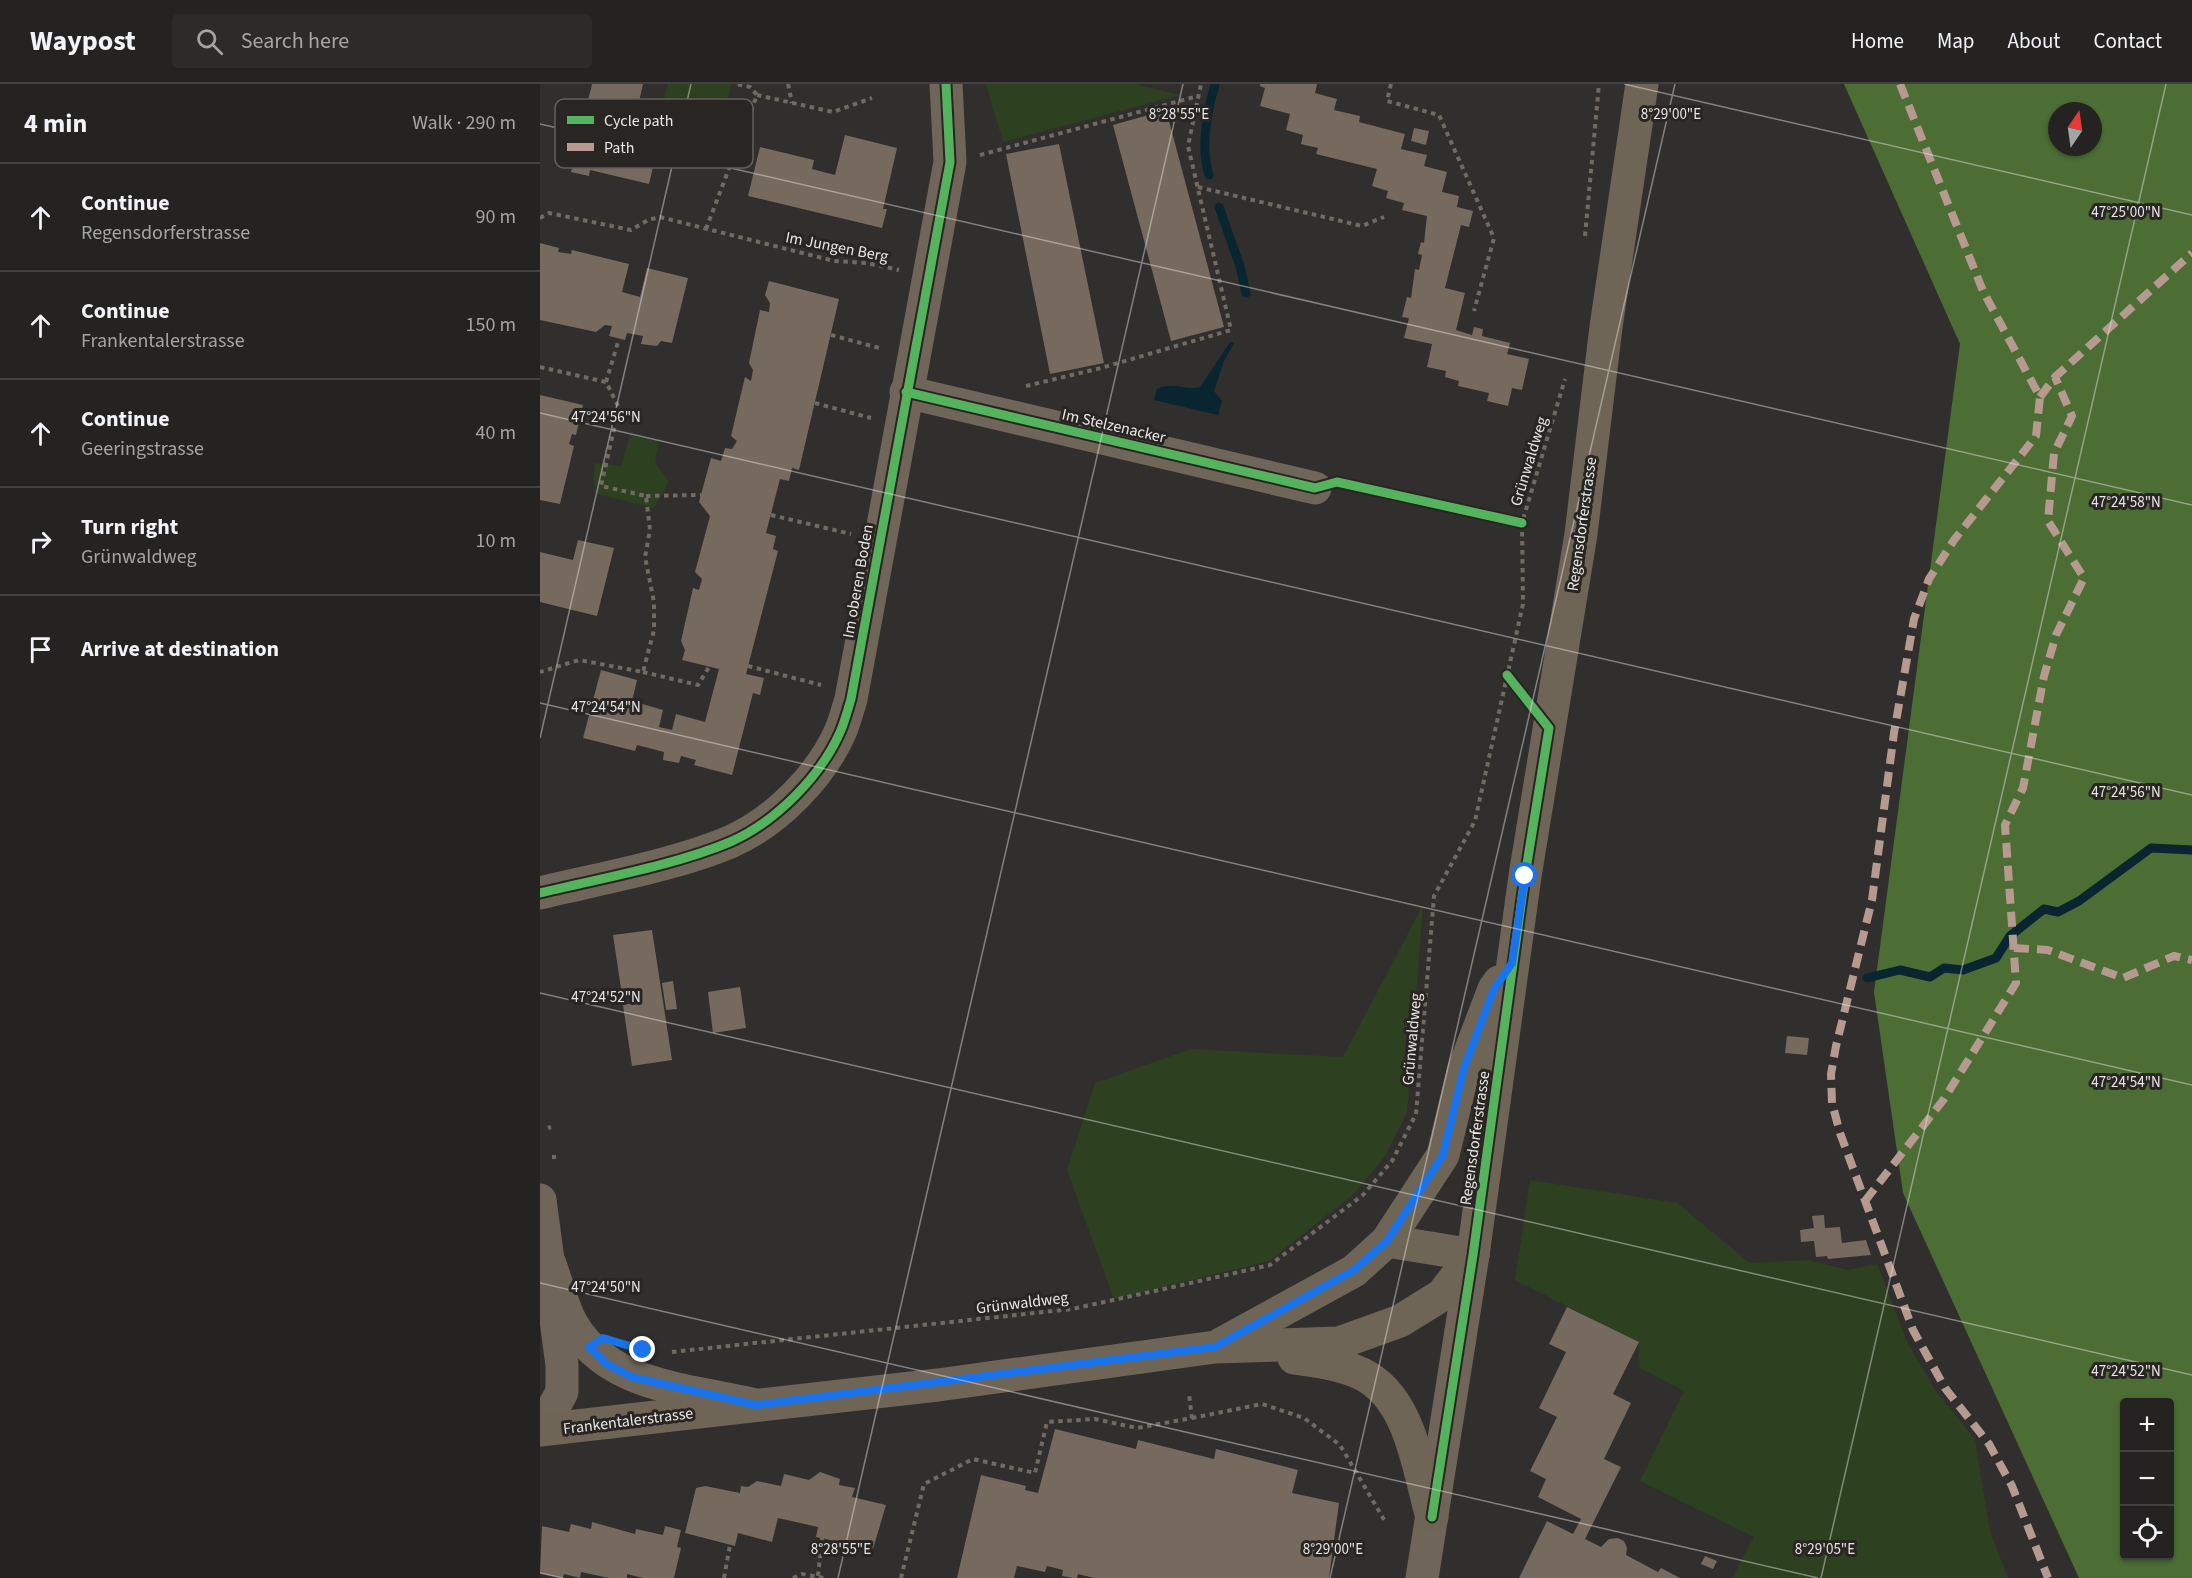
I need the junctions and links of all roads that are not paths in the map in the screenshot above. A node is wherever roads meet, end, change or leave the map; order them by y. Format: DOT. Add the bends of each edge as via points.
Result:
graph roads {
  1 [pos="946,84"];
  2 [pos="1642,84"];
  3 [pos="906,392"];
  4 [pos="1315,488"];
  5 [pos="540,893"];
  6 [pos="1512,963"];
  7 [pos="540,1200"];
  8 [pos="1387,1241"];
  9 [pos="1473,1255"];
  10 [pos="550,1264"];
  11 [pos="1215,1347"];
  12 [pos="756,1405"];
  13 [pos="549,1418"];
  14 [pos="1432,1516"];
  15 [pos="1422,1578"];
  1 -- 3 [label="street, Im oberen Boden" via="950,162"];
  2 -- 6 [label="main road, Regensdorferstrasse" via="1606,327 1581,534"];
  3 -- 4 [label="street, Im Stelzenacker"];
  3 -- 5 [label="street, Im oberen Boden" via="855,677 841,730 822,763 800,790 767,819 731,842"];
  6 -- 8 [label="main road, Regensdorferstrasse" via="1494,989 1464,1068 1443,1155"];
  6 -- 9 [label="main road, Regensdorferstrasse"];
  7 -- 10 [label="street"];
  8 -- 9 [label="main road"];
  8 -- 11 [label="main road, Frankentalerstrasse" via="1354,1270"];
  9 -- 11 [label="main road, Frankentalerstrasse" via="1442,1294 1400,1321 1339,1343"];
  9 -- 14 [label="street, Regensdorferstrasse"];
  10 -- 12 [label="street" via="569,1317 589,1347 607,1364 632,1377"];
  10 -- 13 [label="street" via="562,1392"];
  11 -- 12 [label="main road, Frankentalerstrasse"];
  11 -- 14 [label="main road" via="1340,1366 1363,1374 1382,1388 1396,1404 1407,1429"];
  12 -- 13 [label="main road, Frankentalerstrasse"];
  14 -- 15 [label="street, Regensdorferstrasse"];
}
